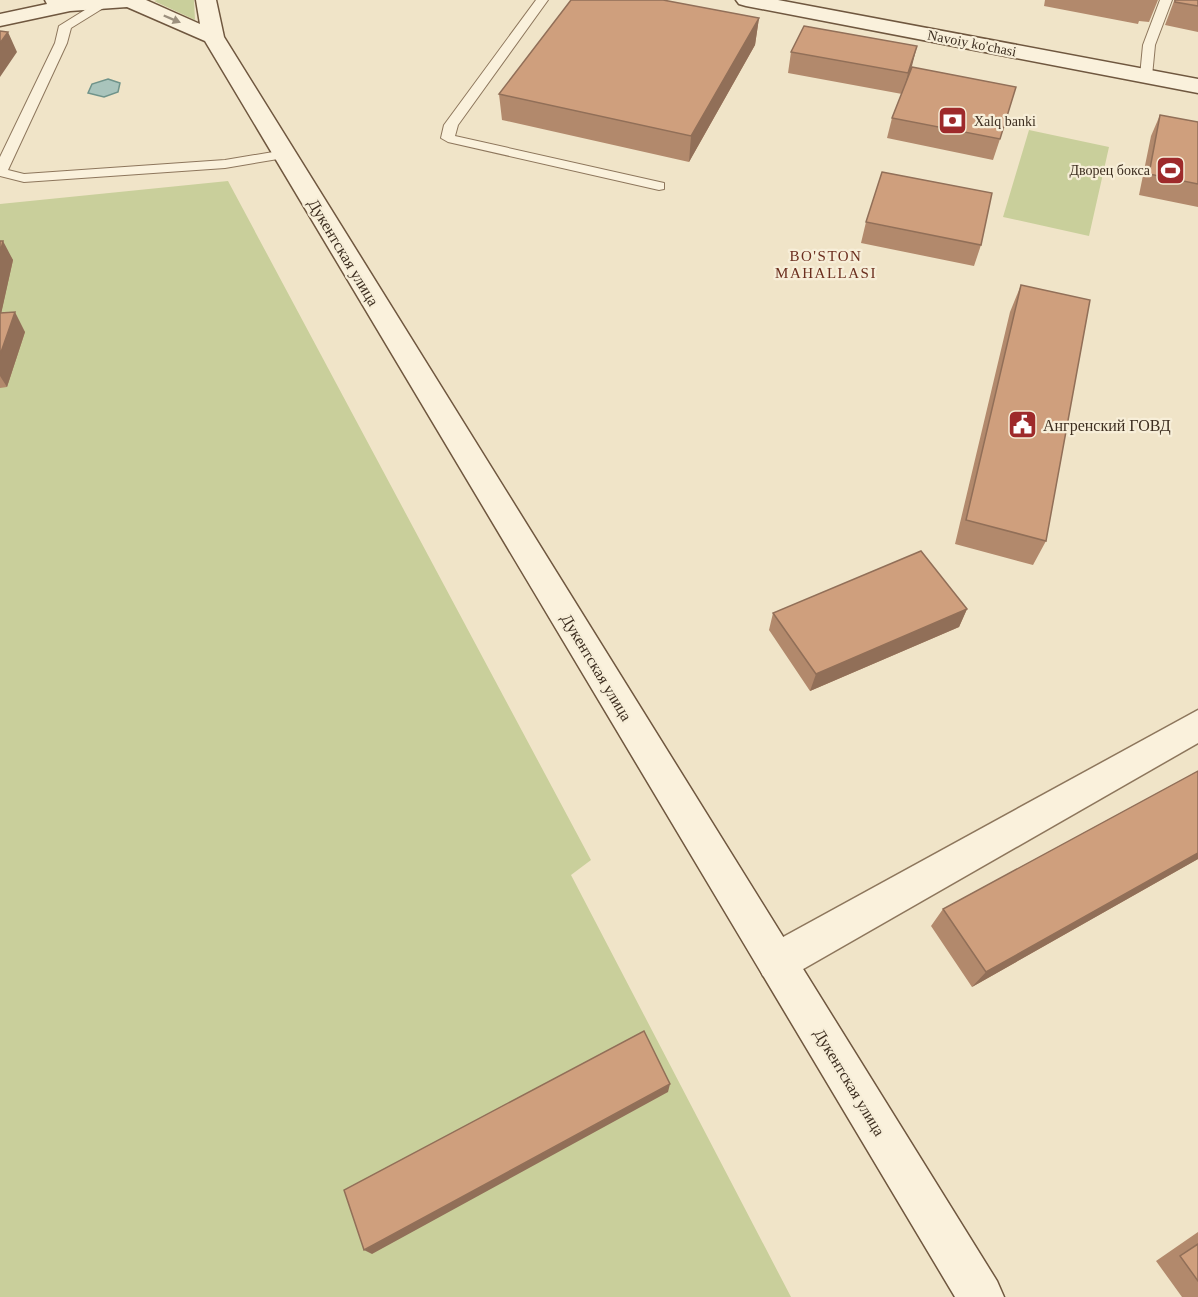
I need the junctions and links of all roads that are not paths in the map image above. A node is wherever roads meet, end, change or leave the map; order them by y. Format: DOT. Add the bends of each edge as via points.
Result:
graph roads {
  1 [pos="132,0"];
  2 [pos="206,0"];
  3 [pos="542,0"];
  4 [pos="746,0"];
  5 [pos="1166,0"];
  6 [pos="63,2"];
  7 [pos="101,4"];
  8 [pos="0,20"];
  9 [pos="213,37"];
  10 [pos="1146,76"];
  11 [pos="1198,86"];
  12 [pos="285,154"];
  13 [pos="0,172"];
  14 [pos="659,186"];
  15 [pos="1198,725"];
  16 [pos="777,962"];
  17 [pos="981,1297"];
  1 -- 7 [label="main road"];
  1 -- 9 [label="main road, one-way"];
  2 -- 9 [label="main road"];
  3 -- 14 [label="lane" via="451,125 448,138"];
  4 -- 10 [label="main road, Navoiy ko'chasi"];
  5 -- 10 [label="lane" via="1149,45"];
  6 -- 7 [label="main road"];
  6 -- 8 [label="main road"];
  7 -- 13 [label="lane" via="65,26 61,44"];
  9 -- 12 [label="main road, Дукентская улица"];
  10 -- 11 [label="main road, Navoiy ko'chasi"];
  12 -- 13 [label="lane" via="225,164 24,178"];
  12 -- 16 [label="main road, Дукентская улица"];
  15 -- 16 [label="main road"];
  16 -- 17 [label="main road, Дукентская улица"];
}
